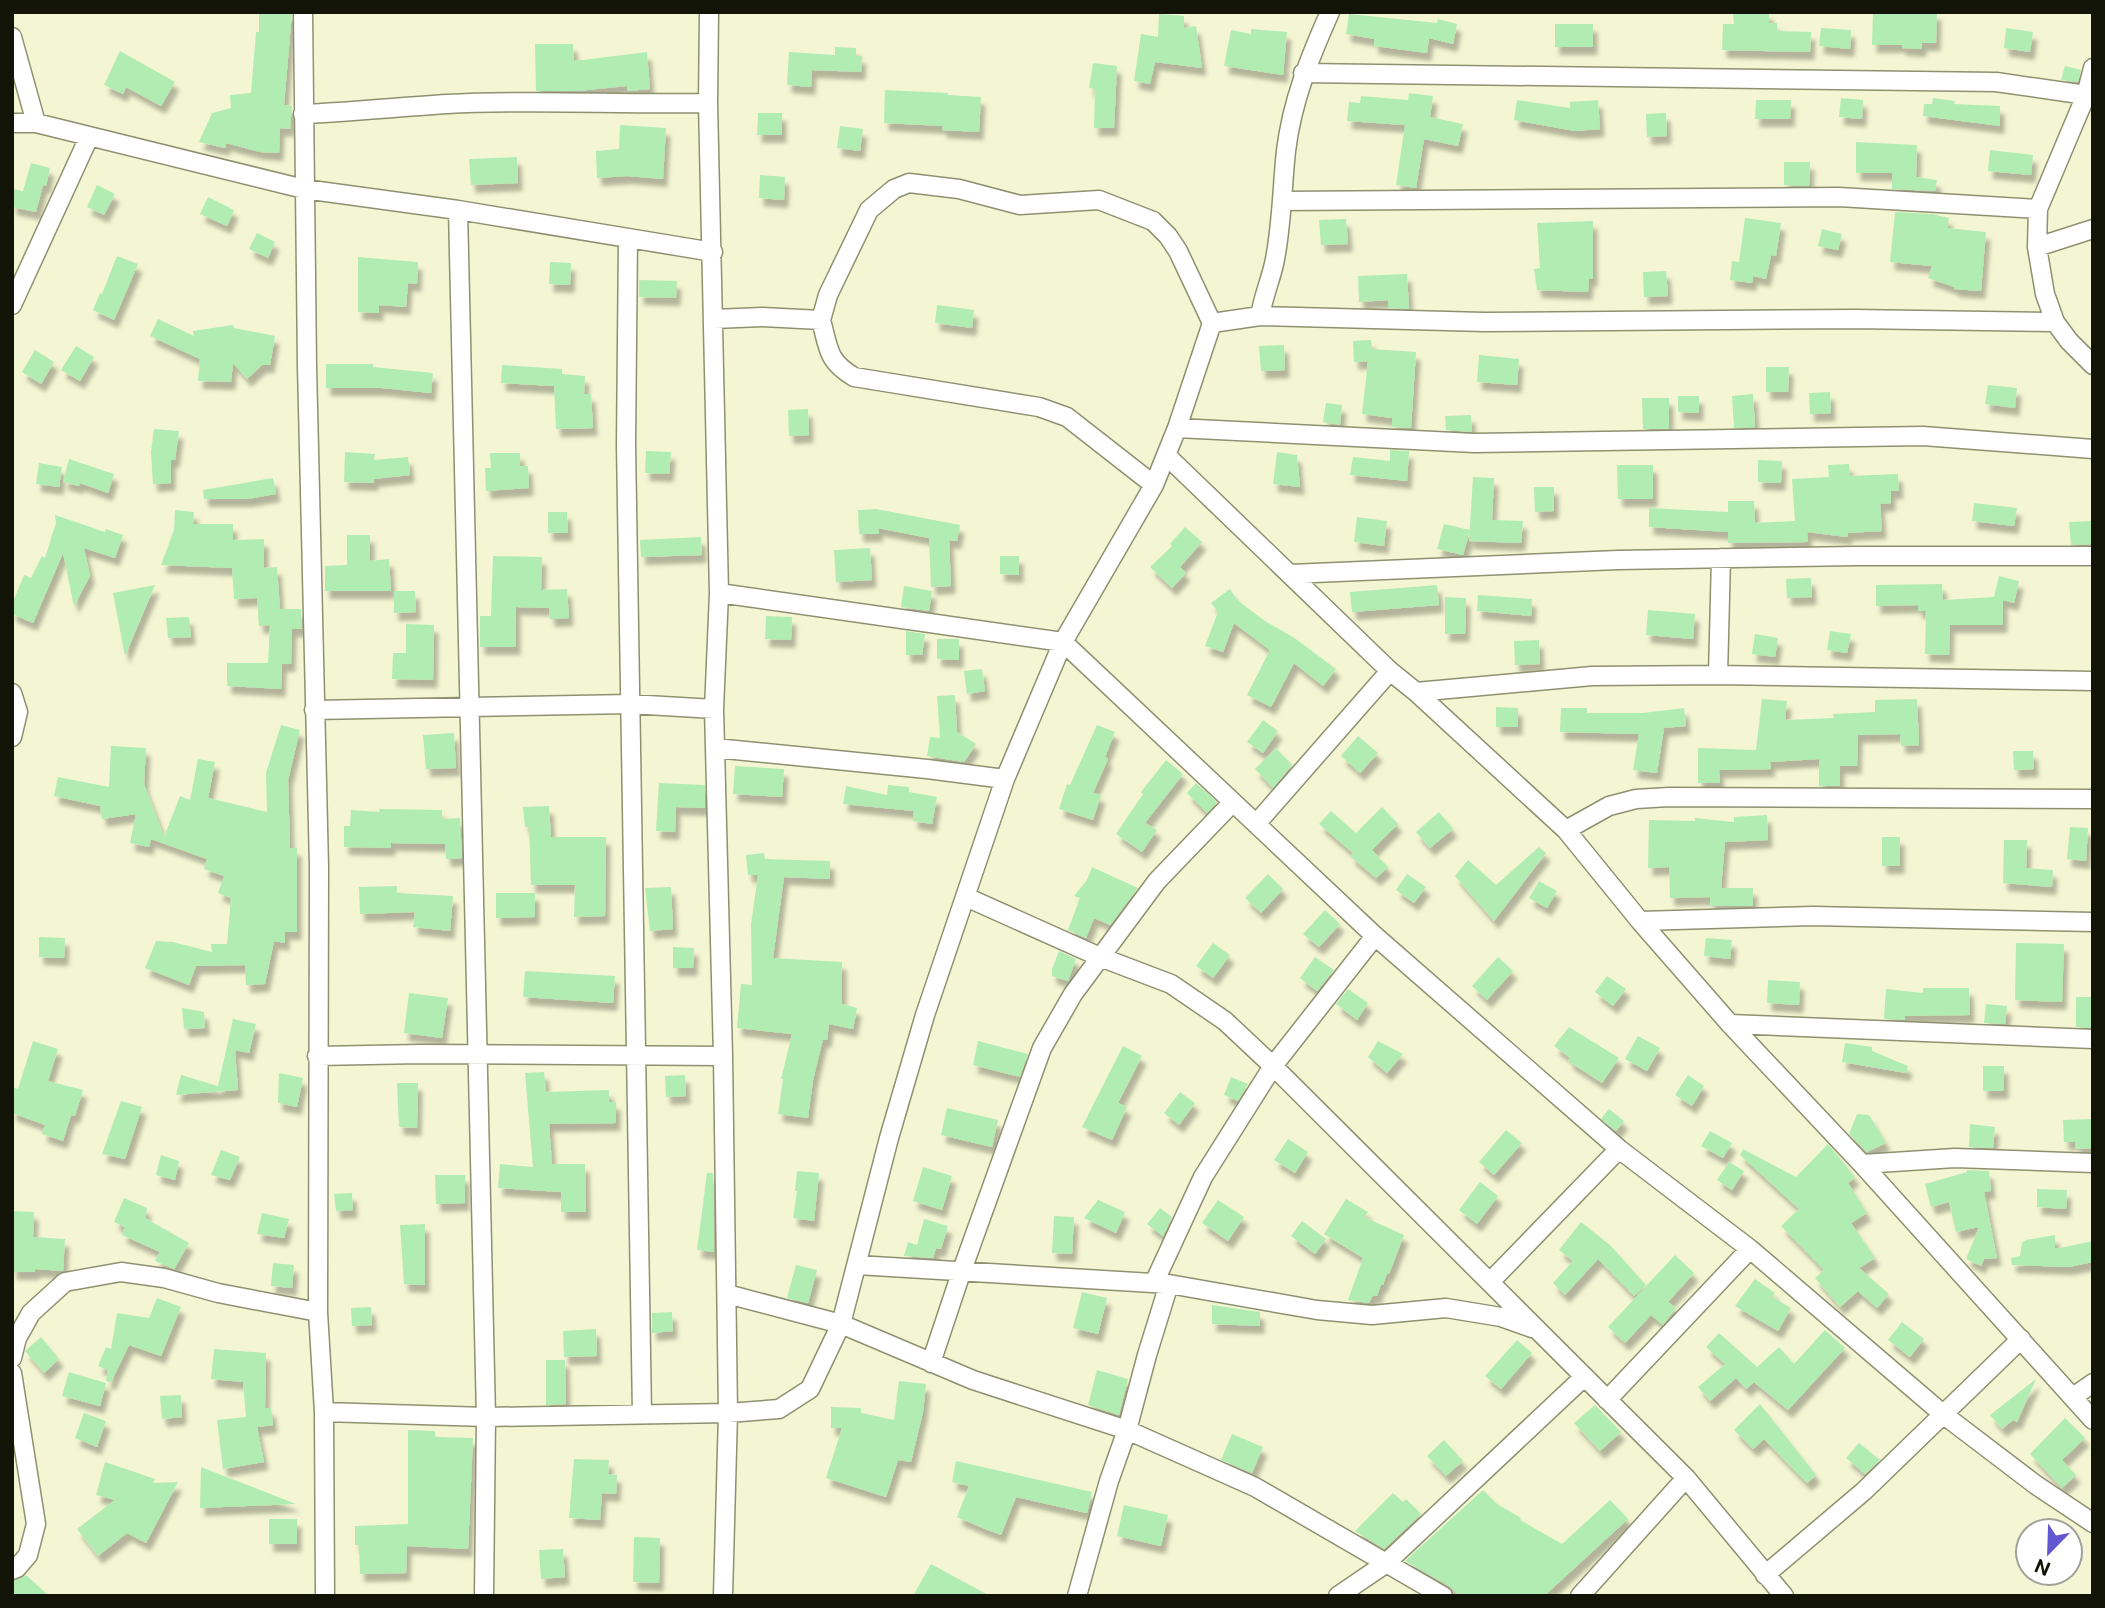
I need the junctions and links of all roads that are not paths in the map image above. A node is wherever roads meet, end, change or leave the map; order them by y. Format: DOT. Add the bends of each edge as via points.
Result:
graph roads {
  1 [pos="303,12"];
  2 [pos="709,12"];
  3 [pos="1330,12"];
  4 [pos="12,37"];
  5 [pos="2093,68"];
  6 [pos="1303,73"];
  7 [pos="2086,95"];
  8 [pos="708,103"];
  9 [pos="303,114"];
  10 [pos="12,123"];
  11 [pos="36,123"];
  12 [pos="89,137"];
  13 [pos="304,190"];
  14 [pos="1282,201"];
  15 [pos="2038,209"];
  16 [pos="457,210"];
  17 [pos="2093,229"];
  18 [pos="628,238"];
  19 [pos="2037,247"];
  20 [pos="713,252"];
  21 [pos="12,305"];
  22 [pos="1260,316"];
  23 [pos="714,319"];
  24 [pos="821,320"];
  25 [pos="2055,322"];
  26 [pos="1212,323"];
  27 [pos="2093,365"];
  28 [pos="1177,429"];
  29 [pos="2093,449"];
  30 [pos="1167,456"];
  31 [pos="1154,485"];
  32 [pos="2093,556"];
  33 [pos="1721,558"];
  34 [pos="1290,574"];
  35 [pos="719,593"];
  36 [pos="1063,642"];
  37 [pos="1390,671"];
  38 [pos="1718,675"];
  39 [pos="2093,681"];
  40 [pos="1416,692"];
  41 [pos="12,693"];
  42 [pos="630,705"];
  43 [pos="469,707"];
  44 [pos="714,709"];
  45 [pos="314,710"];
  46 [pos="12,737"];
  47 [pos="715,748"];
  48 [pos="1005,779"];
  49 [pos="2093,799"];
  50 [pos="1233,802"];
  51 [pos="1256,824"];
  52 [pos="1566,830"];
  53 [pos="965,897"];
  54 [pos="1640,921"];
  55 [pos="2093,922"];
  56 [pos="1375,936"];
  57 [pos="1100,957"];
  58 [pos="1730,1024"];
  59 [pos="2093,1039"];
  60 [pos="478,1054"];
  61 [pos="635,1054"];
  62 [pos="317,1056"];
  63 [pos="723,1056"];
  64 [pos="1273,1066"];
  65 [pos="1619,1149"];
  66 [pos="2093,1163"];
  67 [pos="1862,1164"];
  68 [pos="1750,1249"];
  69 [pos="856,1265"];
  70 [pos="961,1273"];
  71 [pos="1490,1282"];
  72 [pos="1162,1284"];
  73 [pos="727,1294"];
  74 [pos="318,1312"];
  75 [pos="841,1324"];
  76 [pos="1539,1331"];
  77 [pos="2021,1339"];
  78 [pos="12,1358"];
  79 [pos="931,1363"];
  80 [pos="12,1373"];
  81 [pos="1584,1377"];
  82 [pos="2093,1383"];
  83 [pos="2073,1397"];
  84 [pos="1607,1400"];
  85 [pos="324,1412"];
  86 [pos="728,1413"];
  87 [pos="642,1414"];
  88 [pos="1944,1415"];
  89 [pos="486,1417"];
  90 [pos="2093,1420"];
  91 [pos="1127,1430"];
  92 [pos="1686,1478"];
  93 [pos="2093,1523"];
  94 [pos="1385,1564"];
  95 [pos="12,1570"];
  96 [pos="1765,1575"];
  97 [pos="325,1596"];
  98 [pos="484,1596"];
  99 [pos="723,1596"];
  100 [pos="1077,1596"];
  101 [pos="1338,1596"];
  102 [pos="1443,1596"];
  103 [pos="1580,1596"];
  104 [pos="1784,1596"];
  1 -- 9 [label="street"];
  2 -- 8 [label="street"];
  3 -- 6 [label="street"];
  4 -- 11 [label="street"];
  5 -- 7 [label="street"];
  6 -- 7 [label="street" via="1996,82"];
  6 -- 14 [label="street" via="1286,150"];
  7 -- 15 [label="street"];
  8 -- 9 [label="street" via="447,104"];
  8 -- 20 [label="street"];
  9 -- 13 [label="street"];
  10 -- 11 [label="street"];
  11 -- 12 [label="street"];
  12 -- 13 [label="street"];
  12 -- 21 [label="street"];
  13 -- 16 [label="street"];
  13 -- 45 [label="street"];
  14 -- 15 [label="street" via="1839,197"];
  14 -- 22 [label="street" via="1274,265"];
  15 -- 19 [label="street"];
  16 -- 18 [label="street"];
  16 -- 43 [label="street"];
  17 -- 19 [label="street"];
  18 -- 20 [label="street"];
  18 -- 42 [label="street"];
  19 -- 25 [label="street"];
  20 -- 23 [label="street"];
  22 -- 25 [label="street" via="1484,322"];
  22 -- 26 [label="street"];
  23 -- 24 [label="street"];
  23 -- 35 [label="street"];
  24 -- 26 [label="street" via="869,209 909,183 959,189 1020,205 1099,200 1153,221 1178,251"];
  24 -- 31 [label="street" via="830,356 855,377 1039,407 1067,417"];
  25 -- 27 [label="street"];
  26 -- 28 [label="street"];
  28 -- 29 [label="street" via="1474,443 1923,436"];
  28 -- 30 [label="street"];
  30 -- 31 [label="street"];
  30 -- 34 [label="street"];
  31 -- 36 [label="street"];
  32 -- 33 [label="street"];
  33 -- 34 [label="street"];
  33 -- 38 [label="street"];
  34 -- 37 [label="street"];
  35 -- 36 [label="street"];
  35 -- 44 [label="street"];
  36 -- 48 [label="street"];
  36 -- 50 [label="street"];
  37 -- 40 [label="street"];
  37 -- 51 [label="street"];
  38 -- 39 [label="street"];
  38 -- 40 [label="street" via="1592,676"];
  40 -- 52 [label="street"];
  41 -- 46 [label="street" via="18,712"];
  42 -- 43 [label="street"];
  42 -- 44 [label="street"];
  42 -- 61 [label="street"];
  43 -- 45 [label="street"];
  43 -- 60 [label="street"];
  44 -- 47 [label="street"];
  45 -- 62 [label="street" via="319,867"];
  47 -- 48 [label="street"];
  47 -- 63 [label="street"];
  48 -- 53 [label="street"];
  49 -- 52 [label="street" via="1647,798 1609,806"];
  50 -- 51 [label="street"];
  50 -- 57 [label="street" via="1157,881"];
  51 -- 56 [label="street"];
  52 -- 54 [label="street"];
  53 -- 57 [label="street"];
  53 -- 69 [label="street" via="925,1015"];
  54 -- 55 [label="street" via="1814,916"];
  54 -- 58 [label="street"];
  56 -- 64 [label="street"];
  56 -- 65 [label="street"];
  57 -- 64 [label="street" via="1171,984 1225,1021"];
  57 -- 70 [label="street" via="1042,1048"];
  58 -- 59 [label="street"];
  58 -- 67 [label="street"];
  60 -- 61 [label="street"];
  60 -- 62 [label="street"];
  60 -- 89 [label="street"];
  61 -- 63 [label="street"];
  61 -- 87 [label="street"];
  62 -- 74 [label="street"];
  63 -- 73 [label="street"];
  64 -- 71 [label="street"];
  64 -- 72 [label="street" via="1203,1177"];
  65 -- 68 [label="street"];
  65 -- 71 [label="street"];
  66 -- 67 [label="street" via="1955,1158"];
  67 -- 77 [label="street"];
  68 -- 84 [label="street"];
  68 -- 88 [label="street"];
  69 -- 70 [label="street"];
  69 -- 75 [label="street"];
  70 -- 72 [label="street"];
  70 -- 79 [label="street"];
  71 -- 76 [label="street"];
  72 -- 76 [label="street" via="1372,1315 1446,1308 1501,1317"];
  72 -- 91 [label="street"];
  73 -- 75 [label="street"];
  73 -- 86 [label="street"];
  74 -- 78 [label="street" via="121,1272 65,1282 31,1313"];
  74 -- 85 [label="street"];
  75 -- 79 [label="street"];
  75 -- 86 [label="street" via="810,1389 779,1409"];
  76 -- 81 [label="street"];
  77 -- 83 [label="street"];
  77 -- 88 [label="street"];
  79 -- 91 [label="street"];
  80 -- 95 [label="street" via="36,1524 28,1555"];
  81 -- 84 [label="street"];
  81 -- 94 [label="street"];
  82 -- 83 [label="street"];
  83 -- 90 [label="street"];
  84 -- 92 [label="street"];
  85 -- 89 [label="street"];
  85 -- 97 [label="street"];
  86 -- 87 [label="street"];
  86 -- 99 [label="street"];
  87 -- 89 [label="street"];
  88 -- 93 [label="street"];
  88 -- 96 [label="street"];
  89 -- 98 [label="street"];
  91 -- 94 [label="street" via="1255,1487"];
  91 -- 100 [label="street"];
  92 -- 96 [label="street"];
  92 -- 103 [label="street"];
  94 -- 101 [label="street"];
  94 -- 102 [label="street"];
  96 -- 104 [label="street"];
}
